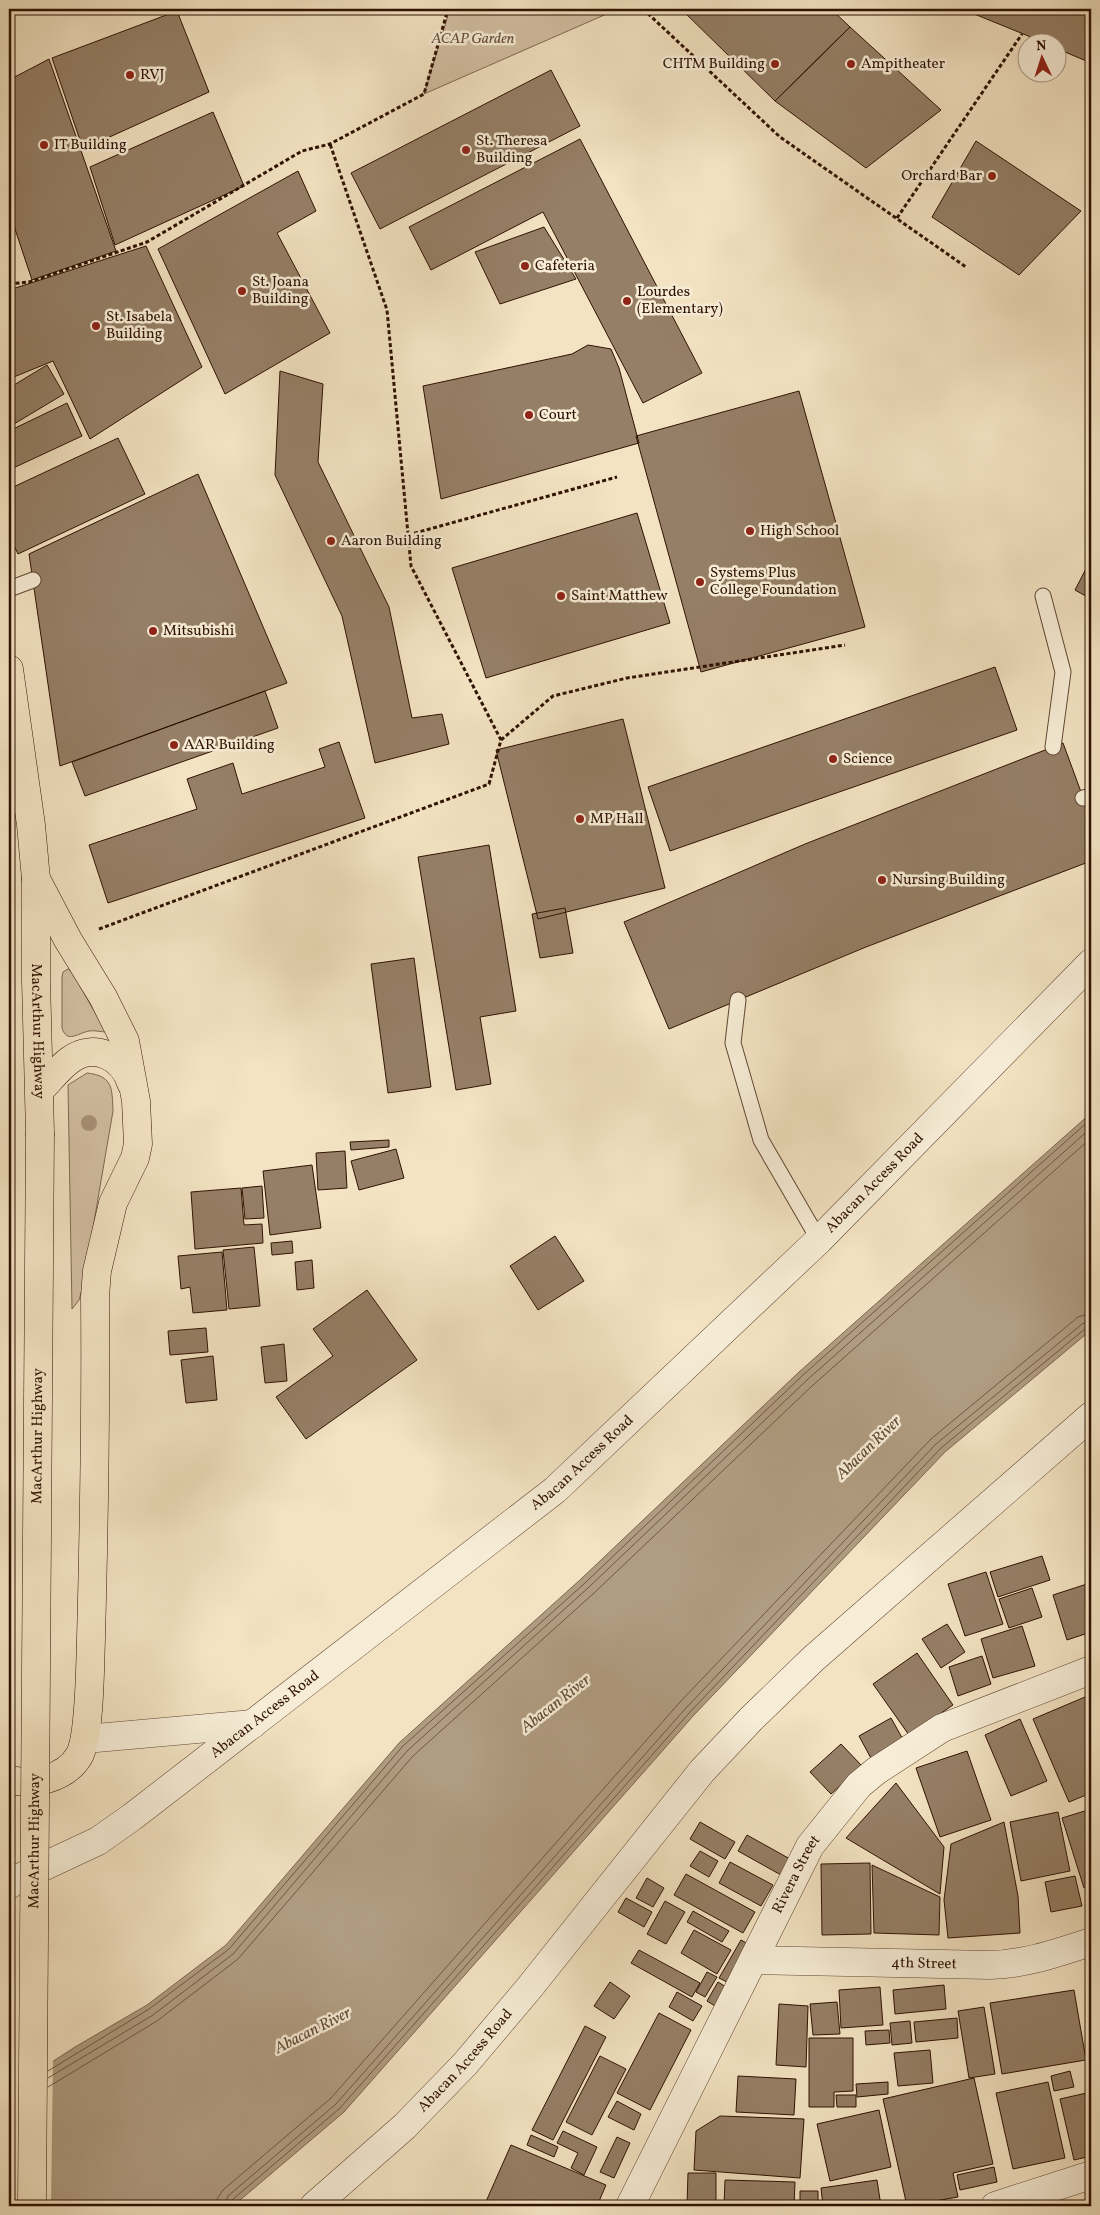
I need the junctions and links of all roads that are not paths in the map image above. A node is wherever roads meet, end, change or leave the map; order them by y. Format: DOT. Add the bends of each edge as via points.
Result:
graph roads {
  1 [pos="33,580"];
  2 [pos="9,590"];
  3 [pos="1042,596"];
  4 [pos="9,669"];
  5 [pos="1053,747"];
  6 [pos="36,879"];
  7 [pos="1091,964"];
  8 [pos="738,1000"];
  9 [pos="40,1090"];
  10 [pos="136,1101"];
  11 [pos="819,1240"];
  12 [pos="1091,1416"];
  13 [pos="1091,1670"];
  14 [pos="252,1724"];
  15 [pos="85,1739"];
  16 [pos="9,1780"];
  17 [pos="9,1885"];
  18 [pos="1091,1942"];
  19 [pos="754,1960"];
  20 [pos="1091,2175"];
  21 [pos="32,2206"];
  22 [pos="314,2206"];
  23 [pos="630,2206"];
  24 [pos="994,2206"];
  1 -- 2 [label="lane"];
  3 -- 5 [label="lane" via="1063,672"];
  4 -- 6 [label="highway, MacArthur Highway"];
  6 -- 9 [label="highway, MacArthur Highway"];
  6 -- 10 [label="highway" via="125,1041"];
  7 -- 11 [label="street, Abacan Access Road"];
  8 -- 11 [label="lane" via="733,1043 761,1140"];
  9 -- 10 [label="highway" via="70,1060 80,1054 94,1052 117,1060 129,1078"];
  9 -- 21 [label="highway, MacArthur Highway, bridge"];
  10 -- 15 [label="highway" via="138,1144 135,1158 113,1203 96,1280 94,1520"];
  11 -- 14 [label="street, Abacan Access Road" via="555,1490"];
  12 -- 22 [label="street, Abacan Access Road" via="813,1659 751,1719 702,1770 530,1988 465,2064 399,2132"];
  13 -- 19 [label="street, Rivera Street" via="942,1728 864,1780 810,1846"];
  14 -- 15 [label="street"];
  14 -- 17 [label="street, Abacan Access Road" via="98,1841"];
  15 -- 16 [label="highway" via="71,1768 58,1776 44,1780"];
  18 -- 19 [label="street, 4th Street" via="1016,1964"];
  19 -- 23 [label="street, Rivera Street"];
  20 -- 24 [label="street"];
}
